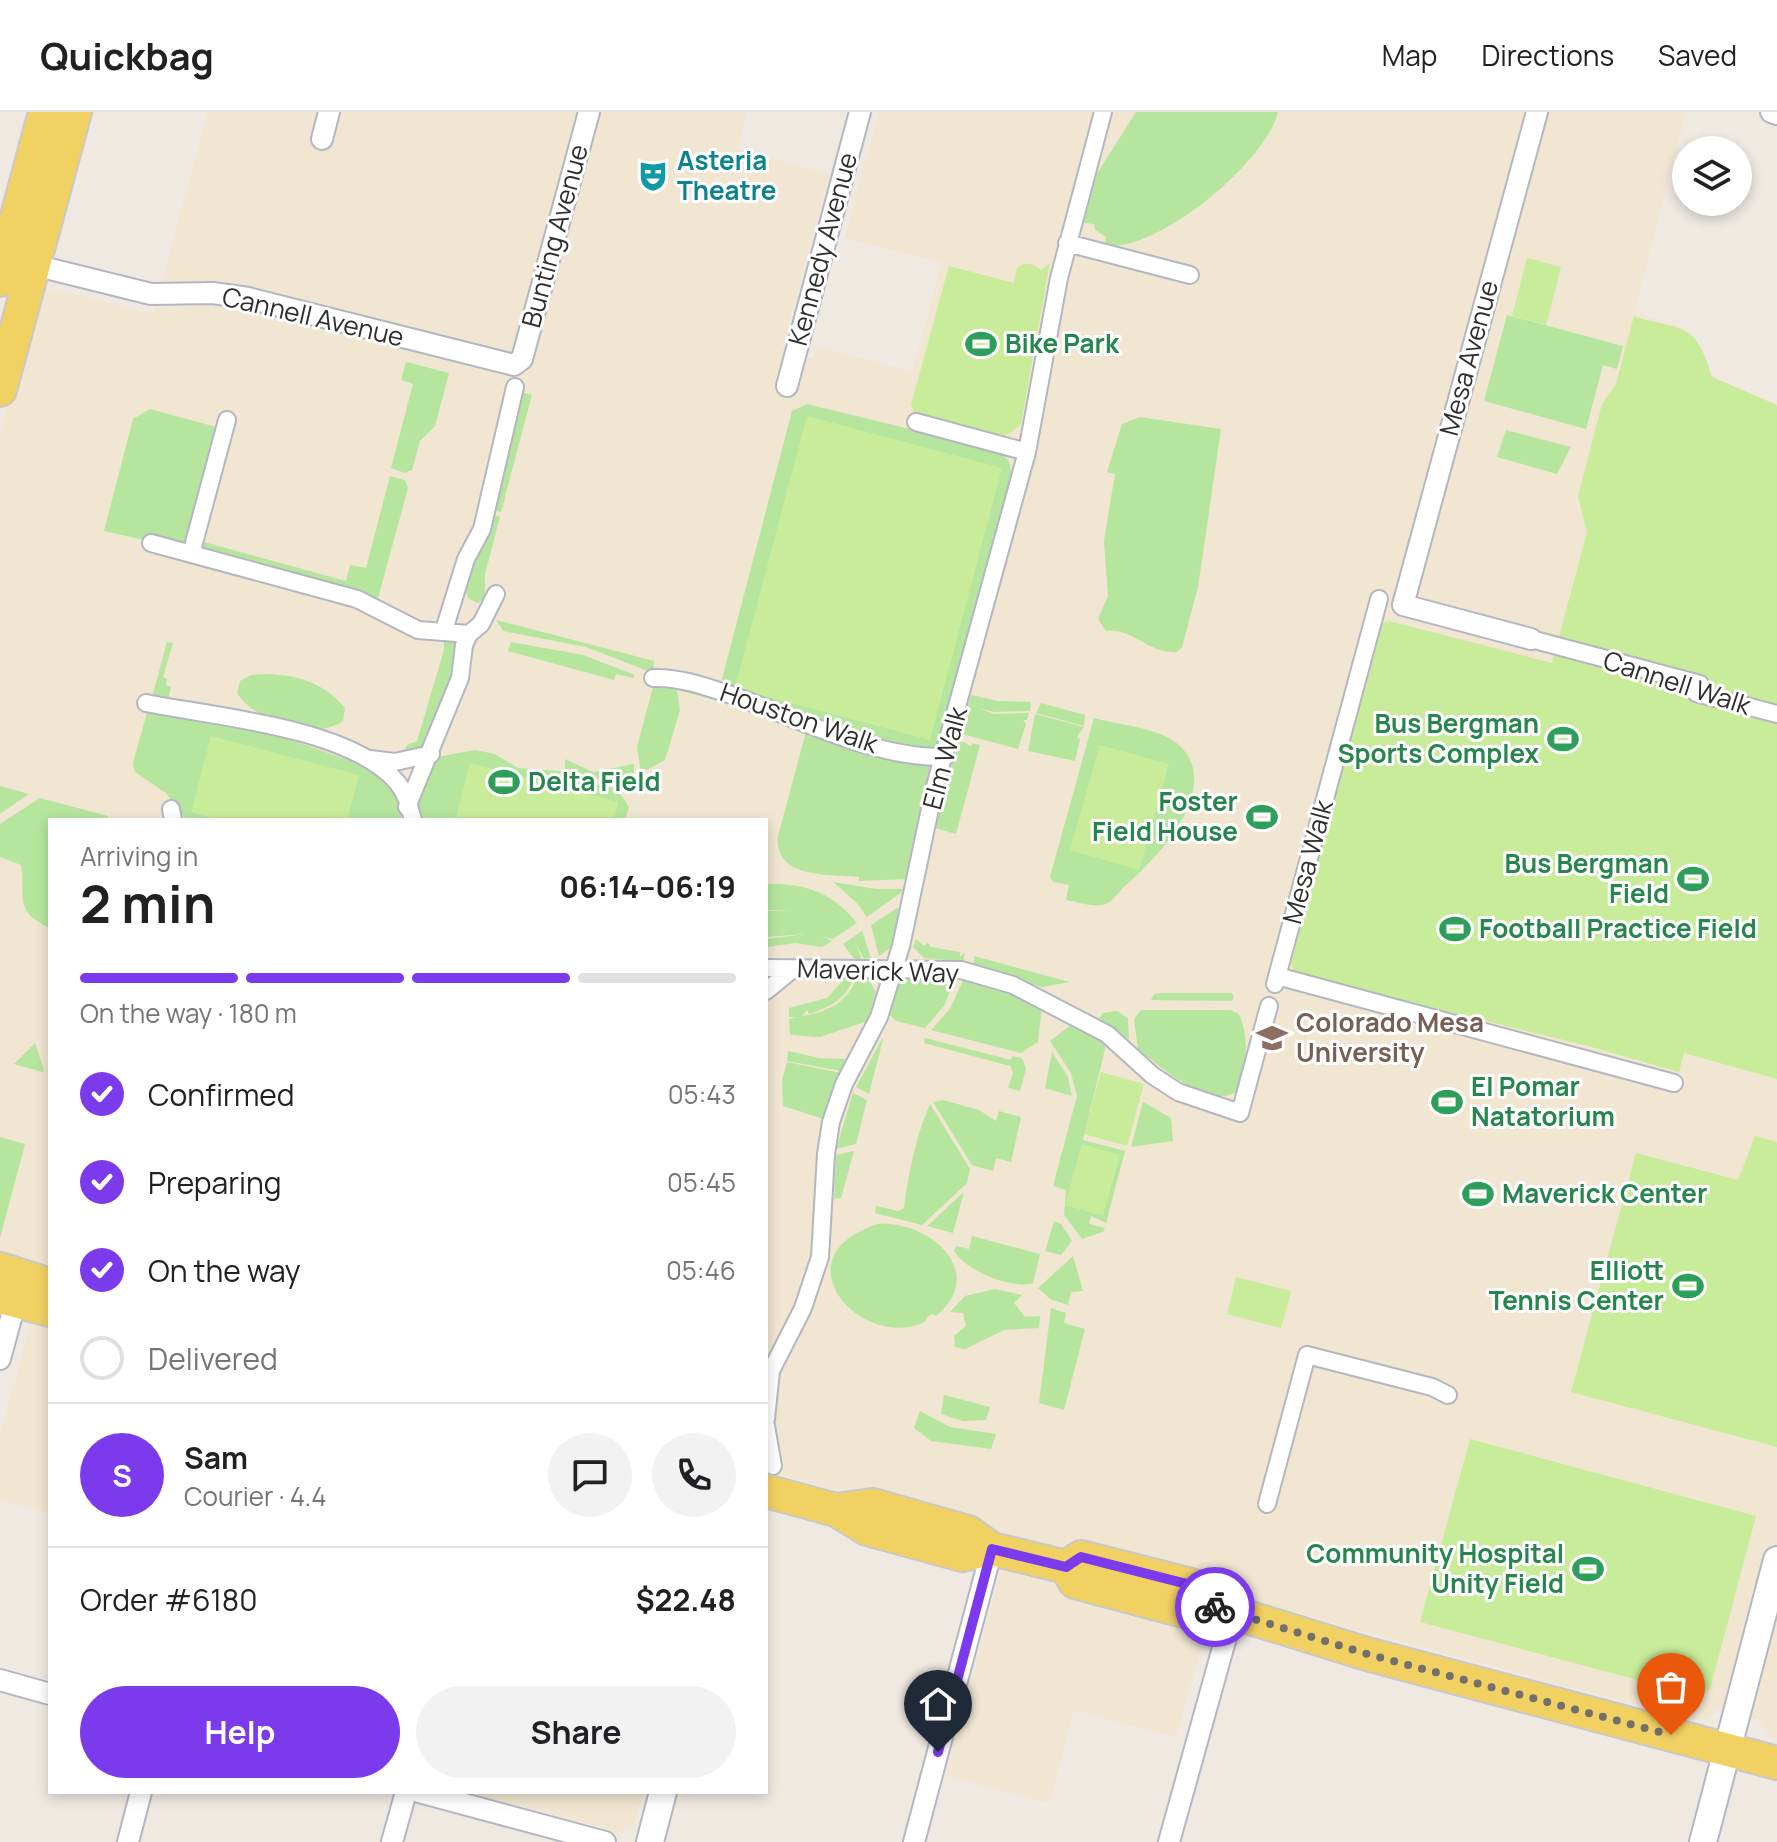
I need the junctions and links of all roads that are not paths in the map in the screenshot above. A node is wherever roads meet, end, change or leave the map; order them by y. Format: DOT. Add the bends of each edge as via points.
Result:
graph roads {
  1 [pos="45,112"];
  2 [pos="75,112"];
  3 [pos="329,112"];
  4 [pos="589,112"];
  5 [pos="860,112"];
  6 [pos="1103,112"];
  7 [pos="1537,112"];
  8 [pos="1771,112"];
  9 [pos="1777,114"];
  10 [pos="322,139"];
  11 [pos="1067,243"];
  12 [pos="13,268"];
  13 [pos="1190,275"];
  14 [pos="522,359"];
  15 [pos="787,386"];
  16 [pos="515,387"];
  17 [pos="0,390"];
  18 [pos="227,420"];
  19 [pos="916,422"];
  20 [pos="1027,452"];
  21 [pos="151,543"];
  22 [pos="191,554"];
  23 [pos="496,594"];
  24 [pos="1379,599"];
  25 [pos="444,630"];
  26 [pos="469,634"];
  27 [pos="1531,639"];
  28 [pos="653,678"];
  29 [pos="146,703"];
  30 [pos="1777,714"];
  31 [pos="431,754"];
  32 [pos="945,757"];
  33 [pos="364,758"];
  34 [pos="408,803"];
  35 [pos="405,818"];
  36 [pos="412,818"];
  37 [pos="768,968"];
  38 [pos="793,969"];
  39 [pos="893,970"];
  40 [pos="768,989"];
  41 [pos="1269,1006"];
  42 [pos="1674,1083"];
  43 [pos="18,1286"];
  44 [pos="48,1308"];
  45 [pos="0,1359"];
  46 [pos="768,1388"];
  47 [pos="1448,1395"];
  48 [pos="768,1452"];
  49 [pos="770,1478"];
  50 [pos="1267,1504"];
  51 [pos="992,1549"];
  52 [pos="1776,1569"];
  53 [pos="1233,1612"];
  54 [pos="0,1680"];
  55 [pos="48,1693"];
  56 [pos="1727,1750"];
  57 [pos="1777,1763"];
  58 [pos="140,1794"];
  59 [pos="405,1794"];
  60 [pos="426,1794"];
  61 [pos="662,1794"];
  62 [pos="128,1842"];
  63 [pos="392,1842"];
  64 [pos="605,1842"];
  65 [pos="650,1842"];
  66 [pos="914,1842"];
  67 [pos="1169,1842"];
  68 [pos="1703,1842"];
  1 -- 12 [label="main road"];
  2 -- 12 [label="main road"];
  3 -- 10 [label="street"];
  4 -- 14 [label="street, Bunting Avenue"];
  5 -- 15 [label="street, Kennedy Avenue"];
  6 -- 11 [label="street, Elm Walk"];
  7 -- 27 [label="street, Mesa Avenue" via="1403,605"];
  8 -- 9 [label="street"];
  11 -- 13 [label="street"];
  11 -- 20 [label="street, Elm Walk"];
  12 -- 14 [label="street, Cannell Avenue" via="156,295 248,298 508,365"];
  12 -- 17 [label="main road"];
  16 -- 25 [label="street" via="482,529 466,559"];
  18 -- 22 [label="street"];
  19 -- 20 [label="street"];
  20 -- 32 [label="street, Elm Walk"];
  21 -- 22 [label="street"];
  22 -- 25 [label="street" via="357,599 418,630"];
  23 -- 26 [label="street" via="481,624"];
  24 -- 42 [label="street, Mesa Walk" via="1276,981"];
  25 -- 26 [label="street"];
  26 -- 31 [label="street" via="460,678"];
  27 -- 30 [label="street, Cannell Walk" via="1700,684 1696,693"];
  28 -- 32 [label="street, Houston Walk" via="710,688 884,748"];
  29 -- 33 [label="street" via="266,725"];
  31 -- 33 [label="street" via="395,762"];
  31 -- 34 [label="street"];
  32 -- 39 [label="street, Elm Walk"];
  33 -- 34 [label="street" via="395,779"];
  34 -- 35 [label="street"];
  34 -- 36 [label="street"];
  37 -- 38 [label="street, Maverick Way"];
  38 -- 39 [label="street, Maverick Way"];
  38 -- 40 [label="street"];
  39 -- 41 [label="street, Maverick Way" via="961,970 1013,985 1107,1034 1178,1092 1240,1113"];
  39 -- 46 [label="street, Elm Walk" via="868,1044 844,1084 831,1122 820,1257"];
  43 -- 44 [label="main road"];
  43 -- 45 [label="street"];
  47 -- 50 [label="street" via="1307,1355"];
  48 -- 49 [label="street"];
  49 -- 51 [label="main road" via="836,1510 873,1505 968,1532"];
  51 -- 53 [label="main road" via="1066,1567 1075,1582 1184,1611 1202,1603"];
  51 -- 66 [label="street"];
  52 -- 56 [label="street"];
  53 -- 56 [label="main road" via="1367,1654"];
  53 -- 67 [label="street"];
  54 -- 55 [label="street"];
  56 -- 57 [label="main road"];
  56 -- 68 [label="street"];
  58 -- 62 [label="street"];
  59 -- 63 [label="street"];
  60 -- 64 [label="street"];
  61 -- 65 [label="street"];
}
